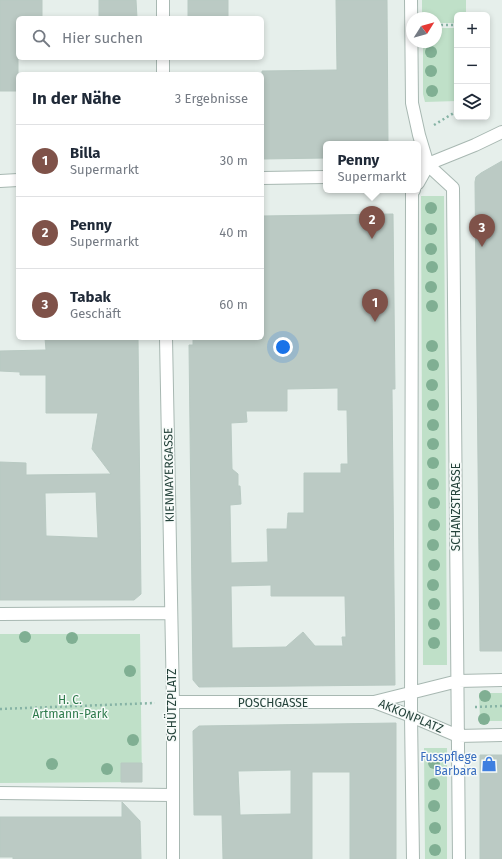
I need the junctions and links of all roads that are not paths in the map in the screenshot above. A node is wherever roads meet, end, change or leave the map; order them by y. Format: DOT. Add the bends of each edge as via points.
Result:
graph roads {
  1 [pos="163,0"];
  2 [pos="411,0"];
  3 [pos="163,16"];
  4 [pos="163,60"];
  5 [pos="163,72"];
  6 [pos="502,132"];
  7 [pos="420,141"];
  8 [pos="421,150"];
  9 [pos="423,166"];
  10 [pos="323,177"];
  11 [pos="264,178"];
  12 [pos="16,180"];
  13 [pos="0,181"];
  14 [pos="412,193"];
  15 [pos="166,340"];
  16 [pos="171,613"];
  17 [pos="0,614"];
  18 [pos="502,680"];
  19 [pos="458,681"];
  20 [pos="411,693"];
  21 [pos="173,702"];
  22 [pos="374,702"];
  23 [pos="411,716"];
  24 [pos="502,735"];
  25 [pos="458,736"];
  26 [pos="0,793"];
  27 [pos="172,795"];
  28 [pos="173,859"];
  29 [pos="413,859"];
  30 [pos="458,859"];
  1 -- 3 [label="street"];
  2 -- 7 [label="street" via="412,103"];
  4 -- 5 [label="street"];
  6 -- 9 [label="street" via="476,146"];
  8 -- 9 [label="street"];
  9 -- 19 [label="street, SCHANZSTRASSE" via="453,188"];
  10 -- 11 [label="street"];
  12 -- 13 [label="street"];
  14 -- 20 [label="street"];
  15 -- 16 [label="street, KIENMAYERGASSE"];
  16 -- 17 [label="street"];
  16 -- 21 [label="street, SCHÜTZPLATZ"];
  18 -- 19 [label="street, AKKONPLATZ"];
  19 -- 20 [label="street, AKKONPLATZ"];
  19 -- 25 [label="street, SCHANZSTRASSE"];
  20 -- 22 [label="street, AKKONPLATZ"];
  20 -- 23 [label="street"];
  21 -- 22 [label="street, POSCHGASSE"];
  21 -- 27 [label="street, SCHÜTZPLATZ"];
  22 -- 23 [label="street, AKKONPLATZ"];
  23 -- 25 [label="street, AKKONPLATZ"];
  23 -- 29 [label="street"];
  24 -- 25 [label="street, AKKONPLATZ"];
  25 -- 30 [label="street, SCHANZSTRASSE"];
  26 -- 27 [label="street"];
  27 -- 28 [label="street"];
}
